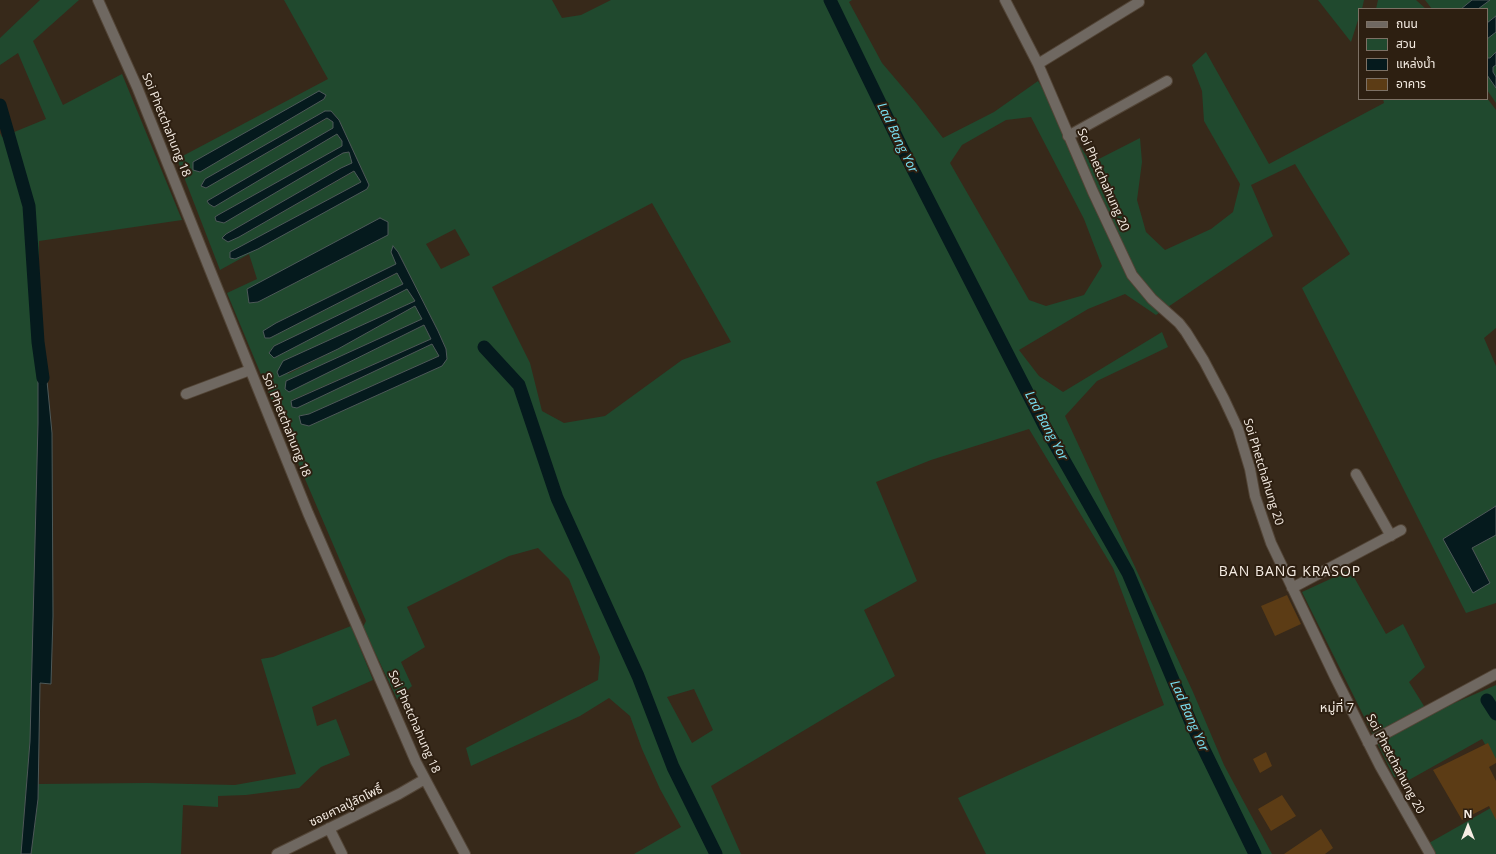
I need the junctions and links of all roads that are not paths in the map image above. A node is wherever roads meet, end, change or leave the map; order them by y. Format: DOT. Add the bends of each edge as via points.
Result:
graph roads {
  1 [pos="98,0"];
  2 [pos="1005,0"];
  3 [pos="1139,2"];
  4 [pos="1038,64"];
  5 [pos="1167,81"];
  6 [pos="1068,136"];
  7 [pos="250,370"];
  8 [pos="186,394"];
  9 [pos="1356,474"];
  10 [pos="1402,530"];
  11 [pos="1391,536"];
  12 [pos="1292,588"];
  13 [pos="1496,674"];
  14 [pos="1368,743"];
  15 [pos="425,779"];
  16 [pos="329,828"];
  17 [pos="277,854"];
  18 [pos="342,854"];
  19 [pos="464,854"];
  20 [pos="1430,854"];
  1 -- 7 [label="street, Soi Phetchahung 18" via="137,86"];
  2 -- 4 [label="street, Soi Phetchahung 20"];
  3 -- 4 [label="street"];
  4 -- 6 [label="street, Soi Phetchahung 20"];
  5 -- 6 [label="street"];
  6 -- 12 [label="street, Soi Phetchahung 20" via="1132,275 1152,299 1179,322 1204,361 1224,400 1238,429 1255,496 1271,543"];
  7 -- 8 [label="street"];
  7 -- 15 [label="street, Soi Phetchahung 18" via="308,513"];
  9 -- 11 [label="street"];
  10 -- 11 [label="street"];
  11 -- 12 [label="street"];
  12 -- 14 [label="street, Soi Phetchahung 20"];
  13 -- 14 [label="street"];
  14 -- 20 [label="street, Soi Phetchahung 20"];
  15 -- 16 [label="street, ซอยศาลปู่ลัดโพธิ์"];
  15 -- 19 [label="street, Soi Phetchahung 18"];
  16 -- 17 [label="street, ซอยศาลปู่ลัดโพธิ์"];
  16 -- 18 [label="street"];
}
